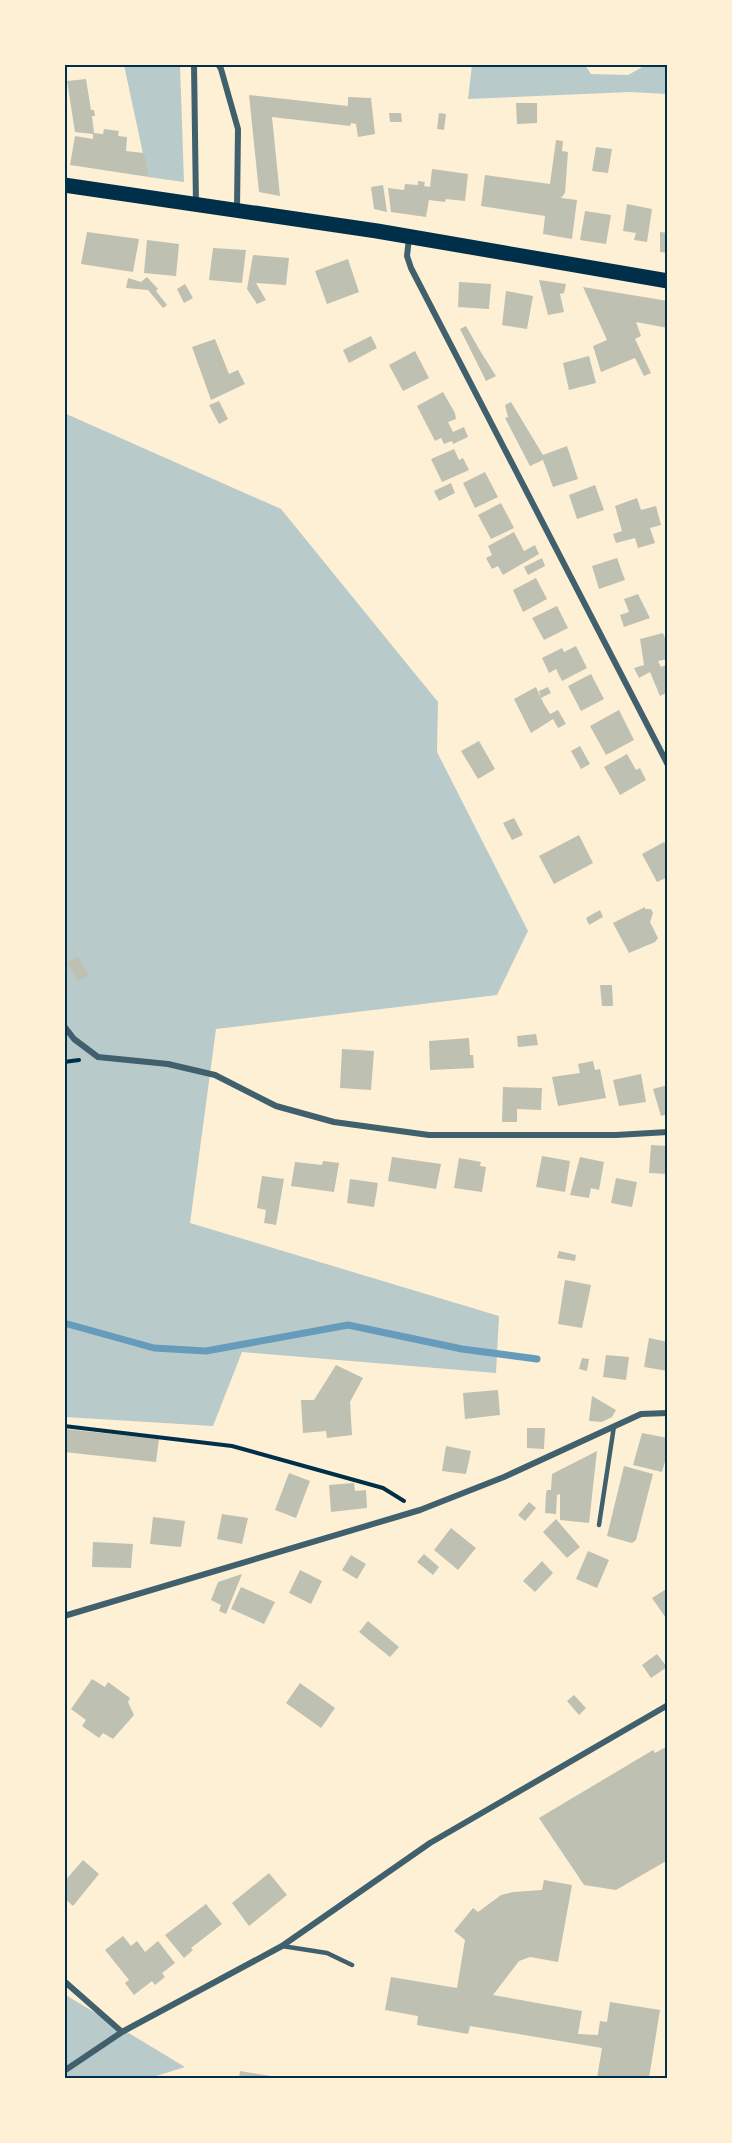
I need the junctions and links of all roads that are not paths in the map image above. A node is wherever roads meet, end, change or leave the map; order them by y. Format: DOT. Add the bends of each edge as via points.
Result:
graph roads {
  1 [pos="195,64"];
  2 [pos="218,64"];
  3 [pos="64,185"];
  4 [pos="196,206"];
  5 [pos="237,213"];
  6 [pos="409,237"];
  7 [pos="668,281"];
  8 [pos="668,765"];
  9 [pos="64,1026"];
  10 [pos="668,1132"];
  11 [pos="668,1413"];
  12 [pos="614,1426"];
  13 [pos="599,1525"];
  14 [pos="64,1616"];
  15 [pos="668,1705"];
  16 [pos="282,1946"];
  17 [pos="352,1965"];
  18 [pos="64,1981"];
  19 [pos="122,2032"];
  20 [pos="64,2071"];
  1 -- 4 [label="street"];
  2 -- 5 [label="street" via="238,129"];
  3 -- 4 [label="main road"];
  4 -- 5 [label="main road"];
  5 -- 6 [label="main road"];
  6 -- 7 [label="main road"];
  6 -- 8 [label="street" via="407,256 411,268"];
  9 -- 10 [label="street" via="98,1057 168,1064 215,1075 276,1106 334,1122 429,1135"];
  11 -- 12 [label="street" via="641,1414"];
  12 -- 13 [label="lane"];
  12 -- 14 [label="street" via="504,1478 420,1510"];
  15 -- 16 [label="street" via="430,1843"];
  16 -- 17 [label="lane" via="327,1953"];
  16 -- 19 [label="street"];
  18 -- 19 [label="street"];
  19 -- 20 [label="street"];
}
